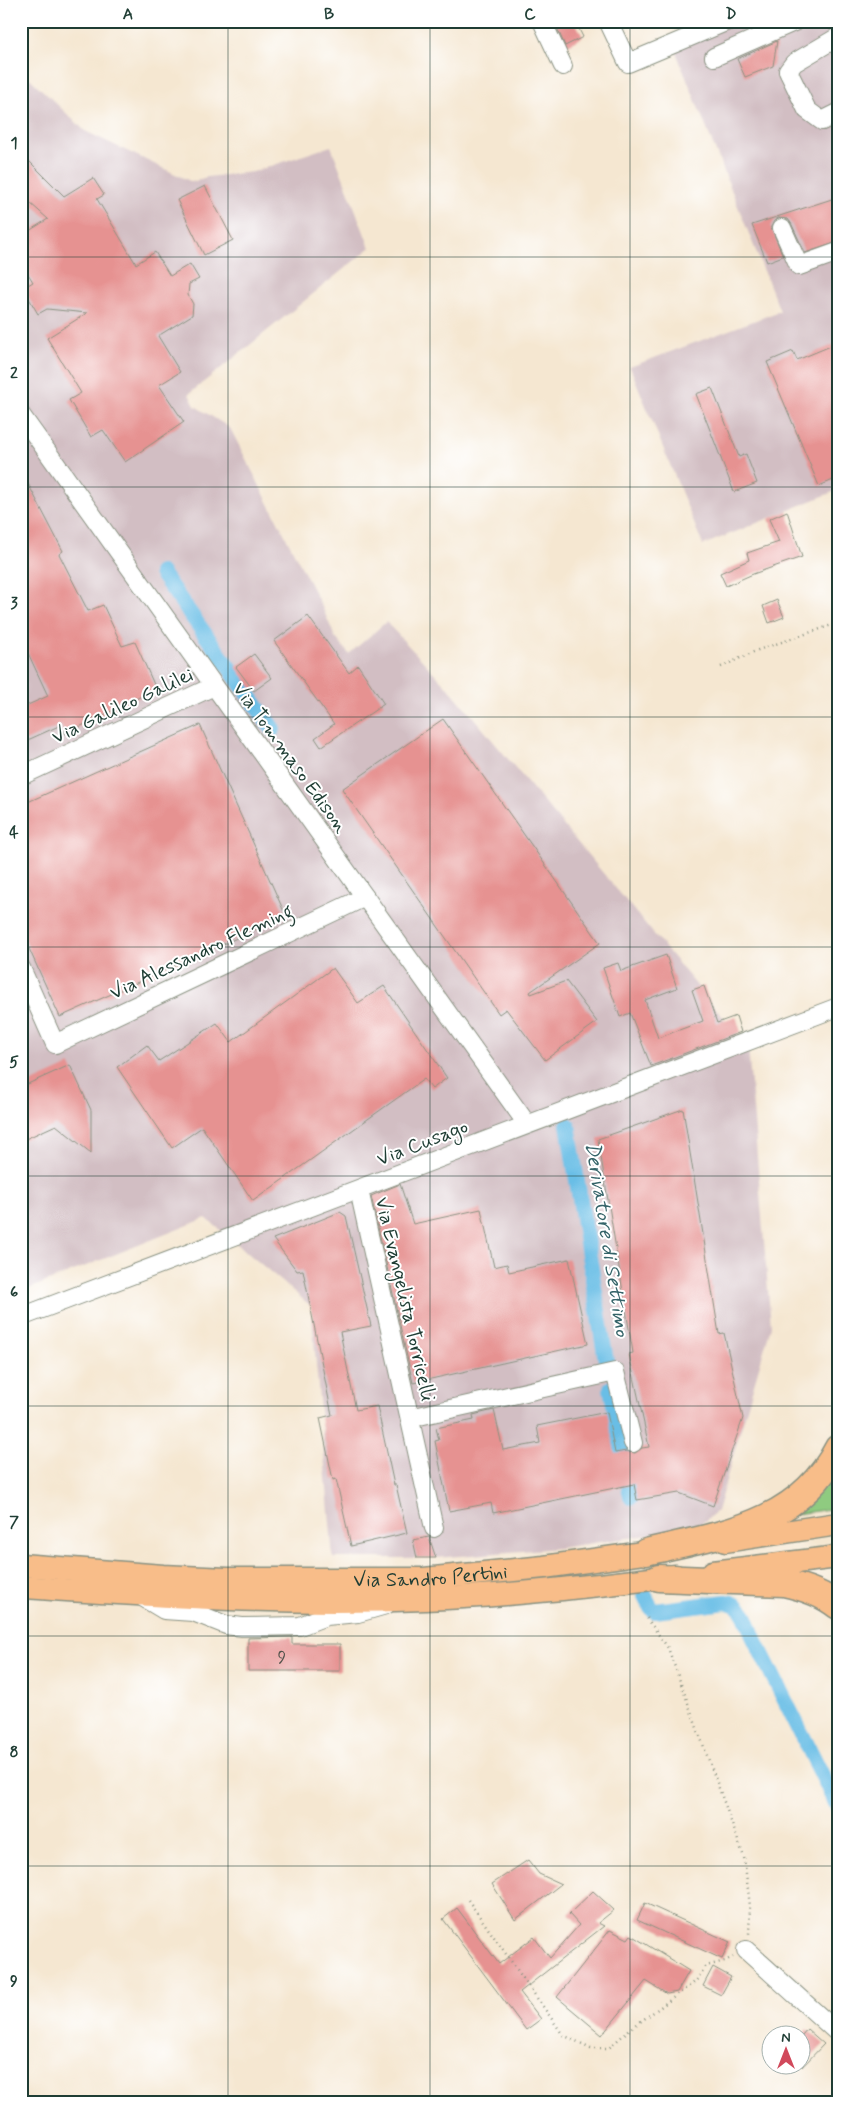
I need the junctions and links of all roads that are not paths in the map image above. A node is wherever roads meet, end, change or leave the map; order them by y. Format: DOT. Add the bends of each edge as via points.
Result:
graph roads {
  1 [pos="542,21"];
  2 [pos="608,21"];
  3 [pos="728,21"];
  4 [pos="796,21"];
  5 [pos="838,37"];
  6 [pos="714,57"];
  7 [pos="563,66"];
  8 [pos="838,113"];
  9 [pos="782,228"];
  10 [pos="838,252"];
  11 [pos="21,415"];
  12 [pos="214,686"];
  13 [pos="21,776"];
  14 [pos="365,897"];
  15 [pos="21,968"];
  16 [pos="838,1007"];
  17 [pos="527,1124"];
  18 [pos="359,1190"];
  19 [pos="21,1317"];
  20 [pos="410,1418"];
  21 [pos="633,1443"];
  22 [pos="838,1448"];
  23 [pos="838,1524"];
  24 [pos="434,1528"];
  25 [pos="646,1552"];
  26 [pos="838,1557"];
  27 [pos="21,1565"];
  28 [pos="659,1578"];
  29 [pos="21,1587"];
  30 [pos="838,1606"];
  31 [pos="746,1950"];
  32 [pos="838,2033"];
  1 -- 7 [label="street"];
  2 -- 3 [label="street" via="628,63"];
  4 -- 6 [label="street"];
  5 -- 8 [label="street" via="794,63 788,71 807,110 822,120"];
  9 -- 10 [label="street" via="799,266"];
  11 -- 12 [label="street, Via Tommaso Edison"];
  12 -- 13 [label="street, Via Galileo Galilei"];
  12 -- 14 [label="street, Via Tommaso Edison"];
  14 -- 15 [label="street, Via Alessandro Fleming" via="55,1044"];
  14 -- 17 [label="street, Via Tommaso Edison"];
  16 -- 17 [label="street, Via Cusago"];
  17 -- 18 [label="street, Via Cusago"];
  18 -- 19 [label="street, Via Cusago"];
  18 -- 20 [label="street, Via Evangelista Torricelli"];
  20 -- 21 [label="street, Via Evangelista Torricelli" via="615,1372"];
  20 -- 24 [label="street, Via Evangelista Torricelli"];
  22 -- 25 [label="highway" via="819,1478 781,1511 725,1532"];
  23 -- 25 [label="main road, Via Sandro Pertini"];
  25 -- 27 [label="main road, Via Sandro Pertini" via="544,1567 424,1579 227,1579"];
  26 -- 28 [label="main road, Via Sandro Pertini"];
  28 -- 29 [label="main road, Via Sandro Pertini" via="560,1589 401,1600 230,1600"];
  28 -- 30 [label="highway" via="784,1583 822,1595"];
  31 -- 32 [label="street"];
}
